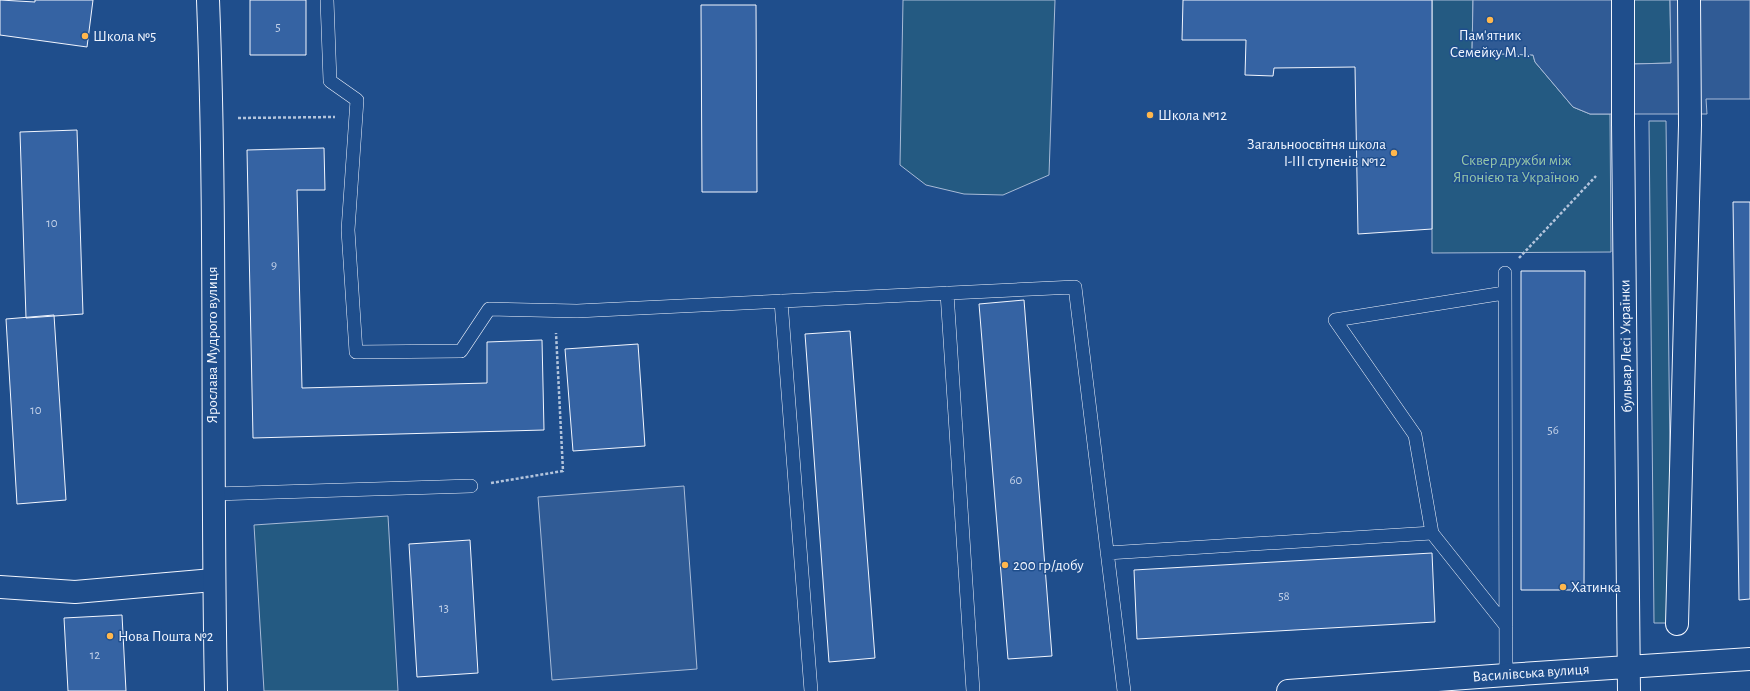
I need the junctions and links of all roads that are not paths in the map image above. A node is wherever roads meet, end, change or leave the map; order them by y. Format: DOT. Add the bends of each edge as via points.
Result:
graph roads {
  1 [pos="208,0"];
  2 [pos="327,0"];
  3 [pos="1624,0"];
  4 [pos="1689,0"];
  5 [pos="1505,273"];
  6 [pos="1504,292"];
  7 [pos="947,293"];
  8 [pos="781,301"];
  9 [pos="471,486"];
  10 [pos="212,494"];
  11 [pos="1432,533"];
  12 [pos="1107,553"];
  13 [pos="213,580"];
  14 [pos="0,588"];
  15 [pos="1677,624"];
  16 [pos="1506,626"];
  17 [pos="1750,659"];
  18 [pos="1629,667"];
  19 [pos="1506,675"];
  20 [pos="216,691"];
  21 [pos="811,691"];
  22 [pos="973,691"];
  23 [pos="1124,691"];
  24 [pos="1288,691"];
  25 [pos="1629,691"];
  1 -- 10 [label="street, Ярослава Мудрого вулиця" via="211,118"];
  2 -- 8 [label="lane" via="330,81 356,100 348,230 356,352 461,351 489,308 554,311"];
  3 -- 18 [label="street, бульвар Лесі Українки"];
  4 -- 15 [label="street" via="1690,125"];
  5 -- 6 [label="lane"];
  6 -- 11 [label="lane" via="1335,320 1414,435"];
  6 -- 16 [label="lane"];
  7 -- 8 [label="lane"];
  7 -- 12 [label="lane" via="1075,287"];
  7 -- 22 [label="lane"];
  8 -- 21 [label="lane"];
  9 -- 10 [label="lane"];
  10 -- 13 [label="street, Ярослава Мудрого вулиця"];
  11 -- 12 [label="lane"];
  11 -- 16 [label="lane"];
  12 -- 23 [label="lane"];
  13 -- 14 [label="street" via="75,592"];
  13 -- 20 [label="street, Ярослава Мудрого вулиця"];
  16 -- 19 [label="lane"];
  17 -- 18 [label="street, Василівська вулиця"];
  18 -- 19 [label="street, Василівська вулиця"];
  18 -- 25 [label="street, бульвар Лесі Українки"];
  19 -- 24 [label="street, Василівська вулиця"];
}
